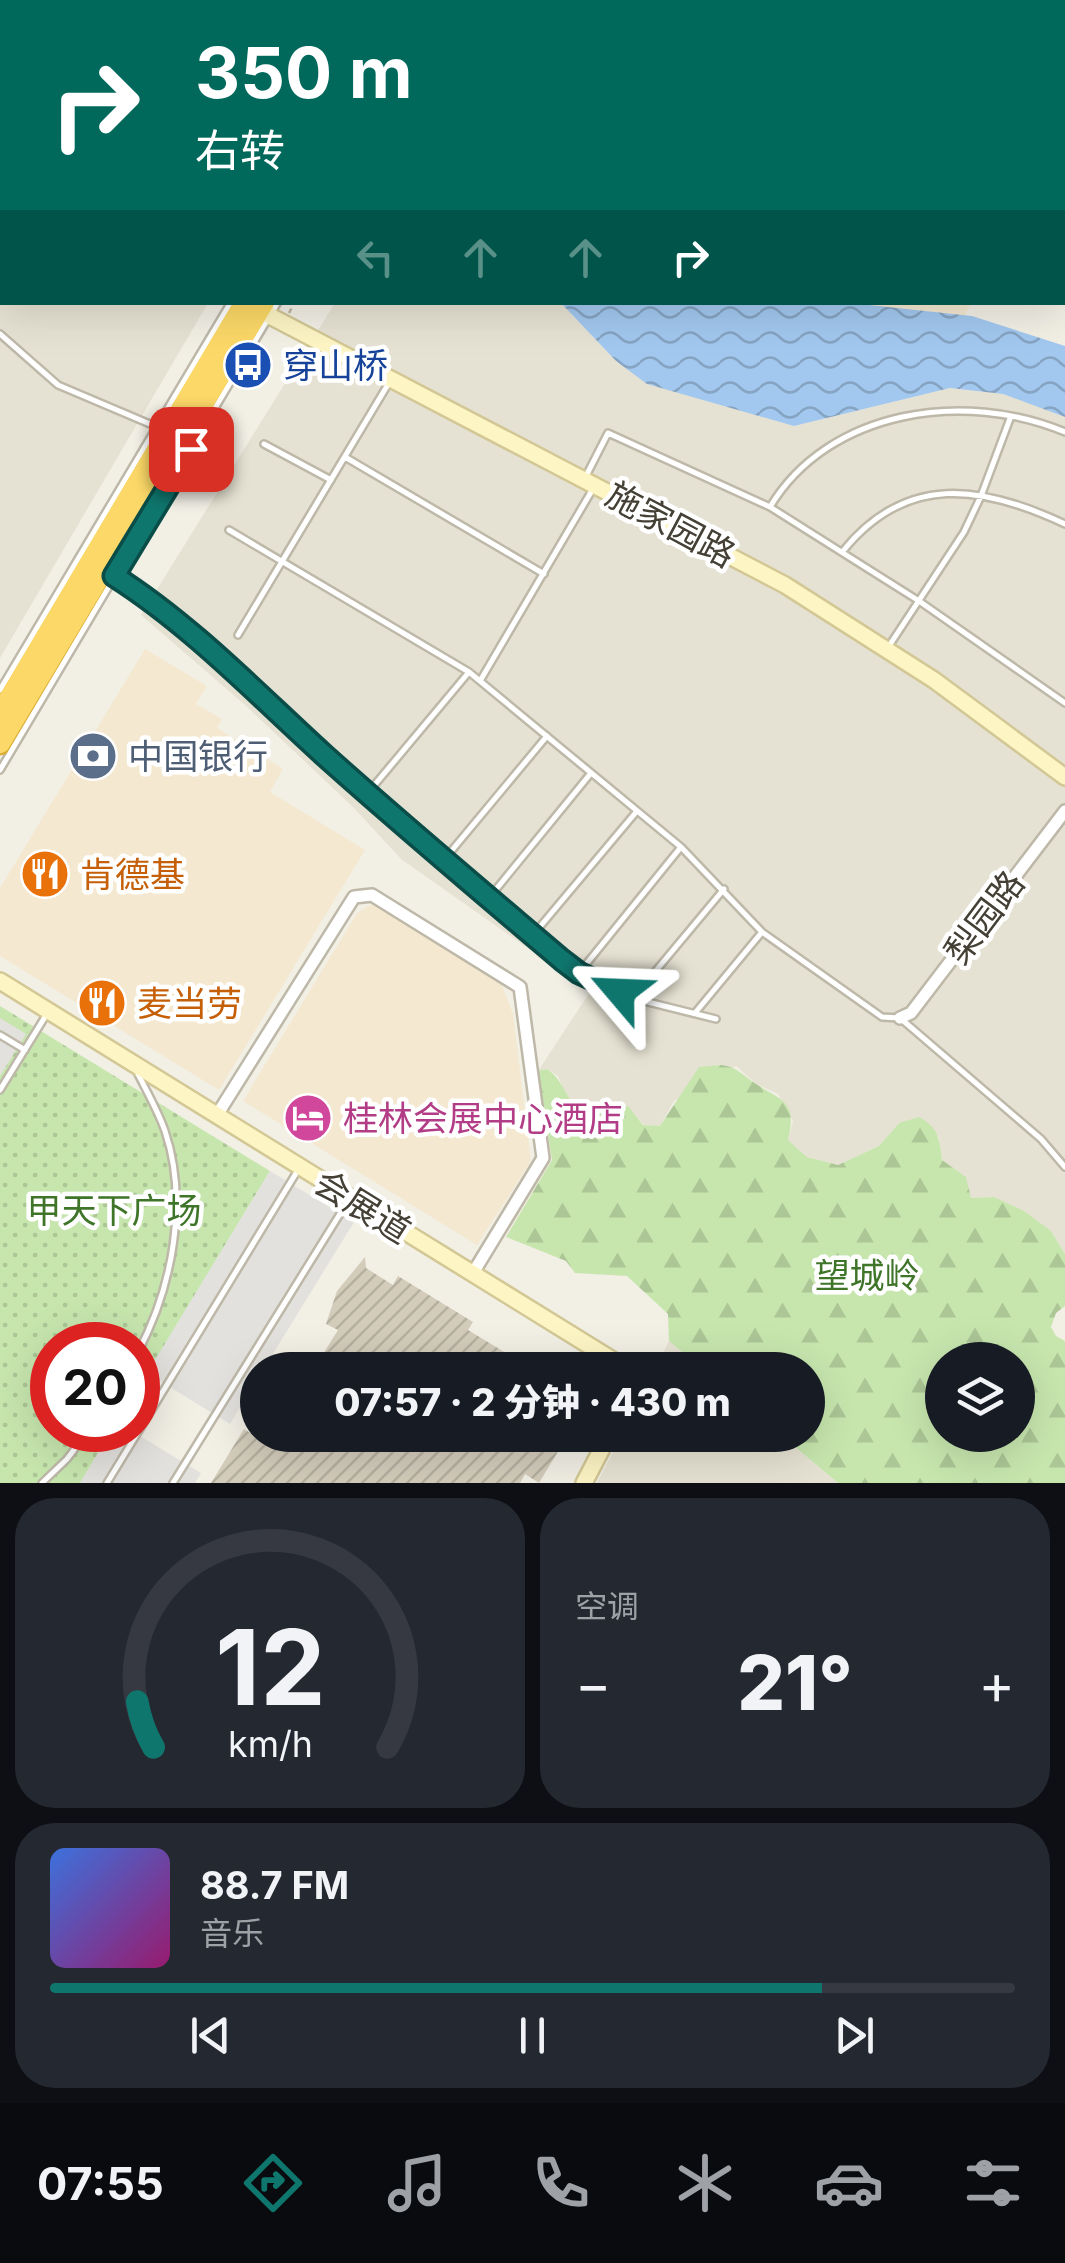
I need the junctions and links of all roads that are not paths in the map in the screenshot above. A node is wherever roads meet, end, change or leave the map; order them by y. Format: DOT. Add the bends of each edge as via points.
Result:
graph roads {
  1 [pos="229,305"];
  2 [pos="263,305"];
  3 [pos="0,334"];
  4 [pos="392,379"];
  5 [pos="1011,416"];
  6 [pos="157,427"];
  7 [pos="1065,432"];
  8 [pos="264,444"];
  9 [pos="344,457"];
  10 [pos="330,480"];
  11 [pos="590,482"];
  12 [pos="981,496"];
  13 [pos="770,507"];
  14 [pos="1065,524"];
  15 [pos="229,530"];
  16 [pos="843,551"];
  17 [pos="282,561"];
  18 [pos="544,574"];
  19 [pos="114,576"];
  20 [pos="919,600"];
  21 [pos="238,635"];
  22 [pos="888,648"];
  23 [pos="469,672"];
  24 [pos="480,682"];
  25 [pos="1065,703"];
  26 [pos="10,705"];
  27 [pos="547,736"];
  28 [pos="0,743"];
  29 [pos="0,770"];
  30 [pos="591,773"];
  31 [pos="1065,777"];
  32 [pos="367,794"];
  33 [pos="637,811"];
  34 [pos="1065,811"];
  35 [pos="681,848"];
  36 [pos="443,861"];
  37 [pos="724,889"];
  38 [pos="488,899"];
  39 [pos="762,932"];
  40 [pos="533,936"];
  41 [pos="579,973"];
  42 [pos="0,981"];
  43 [pos="634,997"];
  44 [pos="49,1010"];
  45 [pos="695,1013"];
  46 [pos="716,1018"];
  47 [pos="900,1018"];
  48 [pos="0,1034"];
  49 [pos="25,1050"];
  50 [pos="132,1062"];
  51 [pos="0,1090"];
  52 [pos="216,1114"];
  53 [pos="300,1167"];
  54 [pos="1065,1168"];
  55 [pos="350,1198"];
  56 [pos="472,1273"];
  57 [pos="152,1322"];
  58 [pos="600,1352"];
  59 [pos="72,1452"];
  60 [pos="601,1452"];
  61 [pos="42,1483"];
  62 [pos="107,1483"];
  63 [pos="173,1483"];
  64 [pos="584,1483"];
  1 -- 6 [label="lane"];
  2 -- 4 [label="street, 施家园路"];
  2 -- 19 [label="lane"];
  2 -- 26 [label="highway"];
  3 -- 6 [label="lane" via="58,385"];
  4 -- 9 [label="lane"];
  4 -- 11 [label="street, 施家园路"];
  5 -- 7 [label="lane"];
  5 -- 12 [label="lane"];
  5 -- 13 [label="lane" via="935,412 856,431 807,461"];
  6 -- 26 [label="lane"];
  8 -- 10 [label="lane"];
  9 -- 10 [label="lane"];
  9 -- 18 [label="lane"];
  10 -- 17 [label="lane"];
  11 -- 13 [label="lane" via="608,433"];
  11 -- 18 [label="lane"];
  11 -- 22 [label="street, 施家园路" via="735,556"];
  12 -- 14 [label="lane"];
  12 -- 16 [label="lane" via="925,494 902,503 879,515"];
  12 -- 20 [label="lane"];
  13 -- 16 [label="lane"];
  15 -- 17 [label="lane"];
  16 -- 20 [label="lane"];
  17 -- 21 [label="lane"];
  17 -- 23 [label="lane"];
  18 -- 24 [label="lane"];
  19 -- 26 [label="lane"];
  19 -- 32 [label="lane"];
  20 -- 22 [label="lane"];
  20 -- 25 [label="lane"];
  22 -- 31 [label="street, 施家园路"];
  23 -- 24 [label="lane"];
  23 -- 32 [label="lane"];
  24 -- 27 [label="lane"];
  26 -- 28 [label="highway"];
  26 -- 29 [label="lane"];
  27 -- 30 [label="lane"];
  27 -- 36 [label="lane"];
  30 -- 33 [label="lane"];
  30 -- 38 [label="lane"];
  32 -- 36 [label="lane"];
  33 -- 35 [label="lane"];
  33 -- 40 [label="lane"];
  34 -- 47 [label="street, 梨园路" via="911,1013"];
  35 -- 37 [label="lane"];
  35 -- 41 [label="lane"];
  36 -- 38 [label="lane"];
  37 -- 39 [label="lane"];
  37 -- 43 [label="lane"];
  38 -- 40 [label="lane"];
  39 -- 45 [label="lane"];
  39 -- 47 [label="lane" via="882,1017"];
  40 -- 41 [label="lane"];
  41 -- 43 [label="lane"];
  42 -- 44 [label="street, 会展道"];
  43 -- 45 [label="lane"];
  44 -- 49 [label="lane"];
  44 -- 50 [label="street, 会展道"];
  45 -- 46 [label="lane"];
  47 -- 54 [label="lane" via="1041,1139"];
  48 -- 49 [label="lane"];
  49 -- 51 [label="lane"];
  50 -- 52 [label="street, 会展道"];
  50 -- 57 [label="lane" via="165,1131 175,1199 172,1254"];
  52 -- 53 [label="street, 会展道"];
  52 -- 56 [label="street" via="354,897 372,895 503,976 520,987 524,1004 543,1158"];
  53 -- 55 [label="street, 会展道"];
  53 -- 62 [label="lane"];
  55 -- 56 [label="street, 会展道"];
  55 -- 63 [label="lane"];
  56 -- 58 [label="street, 会展道"];
  59 -- 61 [label="lane"];
  60 -- 64 [label="street"];
}
